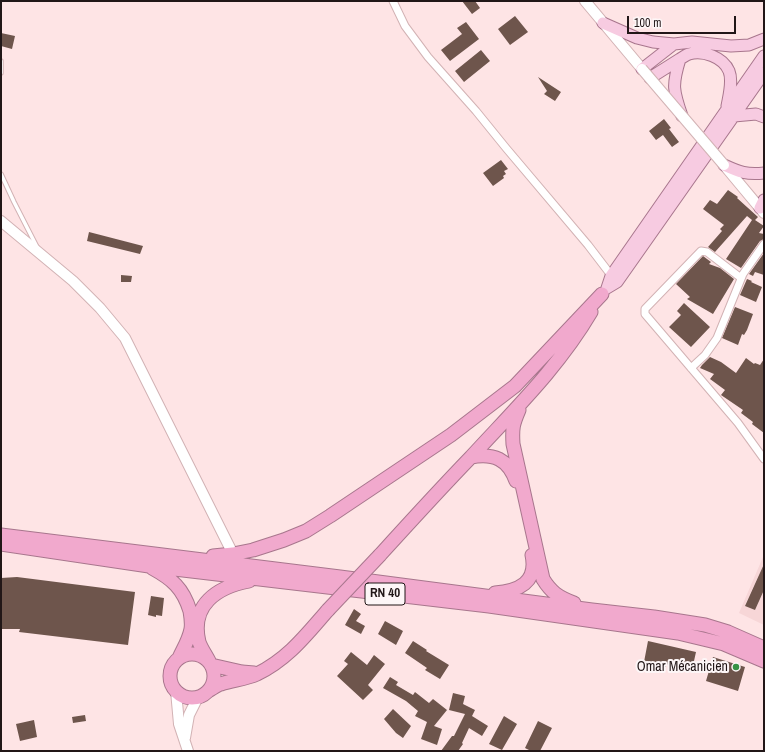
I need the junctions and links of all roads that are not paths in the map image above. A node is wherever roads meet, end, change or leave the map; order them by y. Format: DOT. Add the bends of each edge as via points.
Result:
graph roads {
  1 [pos="393,1"];
  2 [pos="585,1"];
  3 [pos="603,23"];
  4 [pos="764,39"];
  5 [pos="674,44"];
  6 [pos="764,56"];
  7 [pos="680,59"];
  8 [pos="1,61"];
  9 [pos="642,69"];
  10 [pos="1,73"];
  11 [pos="764,73"];
  12 [pos="650,78"];
  13 [pos="731,112"];
  14 [pos="682,116"];
  15 [pos="764,116"];
  16 [pos="724,165"];
  17 [pos="764,172"];
  18 [pos="1,174"];
  19 [pos="763,207"];
  20 [pos="1,221"];
  21 [pos="764,244"];
  22 [pos="40,254"];
  23 [pos="741,278"];
  24 [pos="609,285"];
  25 [pos="691,368"];
  26 [pos="523,402"];
  27 [pos="471,457"];
  28 [pos="764,459"];
  29 [pos="1,535"];
  30 [pos="1,544"];
  31 [pos="233,554"];
  32 [pos="176,556"];
  33 [pos="149,566"];
  34 [pos="259,578"];
  35 [pos="479,595"];
  36 [pos="592,610"];
  37 [pos="764,648"];
  38 [pos="179,658"];
  39 [pos="764,661"];
  40 [pos="210,663"];
  41 [pos="258,673"];
  42 [pos="176,691"];
  43 [pos="203,694"];
  44 [pos="186,746"];
  1 -- 24 [label="street" via="405,26 428,57 578,233"];
  2 -- 3 [label="street"];
  3 -- 5 [label="main road" via="637,38"];
  3 -- 9 [label="street"];
  4 -- 5 [label="main road" via="749,45 692,42"];
  5 -- 9 [label="main road"];
  6 -- 13 [label="main road"];
  7 -- 12 [label="main road"];
  7 -- 13 [label="main road" via="688,54 696,54 713,56 724,63 729,72"];
  7 -- 14 [label="main road" via="674,79 675,94"];
  8 -- 10 [label="lane"];
  9 -- 12 [label="street, bridge"];
  11 -- 13 [label="main road"];
  12 -- 14 [label="street, bridge"];
  13 -- 15 [label="main road"];
  13 -- 24 [label="main road"];
  14 -- 16 [label="street, bridge"];
  16 -- 17 [label="main road" via="740,173"];
  16 -- 19 [label="street"];
  18 -- 22 [label="lane"];
  20 -- 22 [label="street"];
  21 -- 23 [label="street"];
  22 -- 31 [label="street" via="73,281 125,338"];
  23 -- 25 [label="street" via="717,338 705,355"];
  23 -- 25 [label="street" via="703,251 645,309 645,314"];
  24 -- 26 [label="highway" via="565,352"];
  24 -- 31 [label="highway" via="514,386 451,435 306,531 253,550"];
  25 -- 28 [label="street" via="738,423"];
  26 -- 27 [label="highway"];
  26 -- 36 [label="highway" via="512,430 513,444 543,579 549,589 558,596"];
  27 -- 35 [label="highway" via="482,455 499,459 513,472 533,562 528,580 519,588 509,592"];
  27 -- 41 [label="highway, bridge" via="284,658"];
  29 -- 32 [label="highway, RN 40"];
  30 -- 33 [label="highway, RN 40"];
  31 -- 32 [label="highway"];
  32 -- 35 [label="highway, RN 40"];
  33 -- 34 [label="highway, RN 40"];
  33 -- 38 [label="highway" via="179,587 187,602 191,628"];
  34 -- 39 [label="highway, RN 40" via="489,606 678,633 724,644"];
  34 -- 40 [label="highway" via="224,588 212,595 203,606 197,628 199,643"];
  35 -- 36 [label="highway, RN 40"];
  36 -- 37 [label="highway, RN 40" via="705,625"];
  38 -- 40 [label="highway" via="194,654 202,656"];
  38 -- 42 [label="highway" via="171,670 170,677"];
  40 -- 41 [label="highway" via="242,672"];
  40 -- 43 [label="highway" via="214,679 212,686"];
  41 -- 43 [label="highway" via="220,684"];
  42 -- 43 [label="highway" via="190,698"];
  42 -- 44 [label="street" via="179,724"];
  43 -- 44 [label="street" via="189,715"];
}
